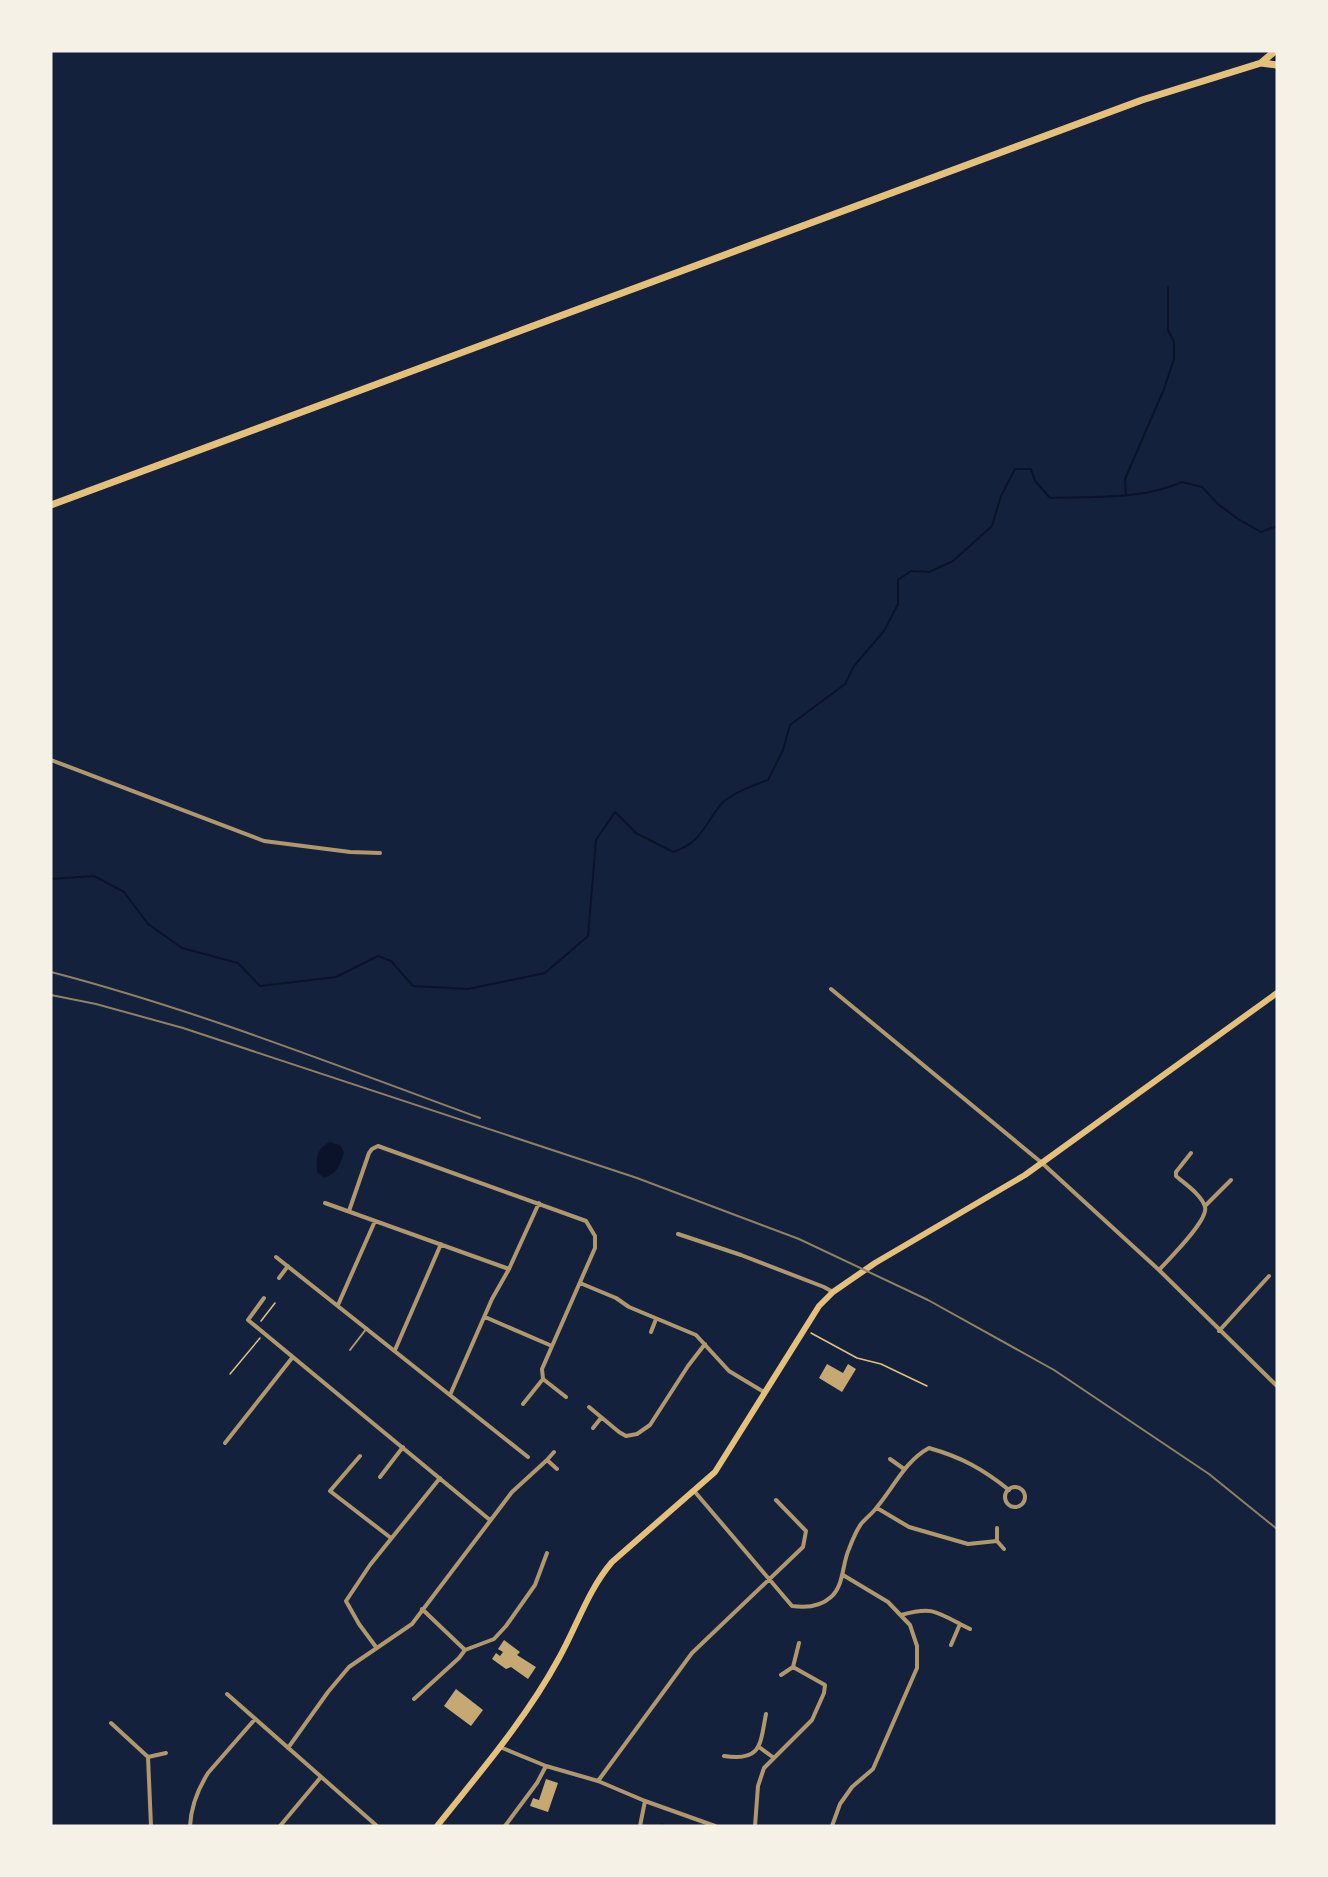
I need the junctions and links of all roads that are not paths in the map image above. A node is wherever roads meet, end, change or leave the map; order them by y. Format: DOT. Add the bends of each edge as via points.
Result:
graph roads {
  1 [pos="1275,51"];
  2 [pos="1261,63"];
  3 [pos="1277,65"];
  4 [pos="51,505"];
  5 [pos="51,760"];
  6 [pos="380,853"];
  7 [pos="831,989"];
  8 [pos="1277,993"];
  9 [pos="1191,1154"];
  10 [pos="1042,1163"];
  11 [pos="1231,1180"];
  12 [pos="326,1203"];
  13 [pos="539,1203"];
  14 [pos="1205,1206"];
  15 [pos="349,1211"];
  16 [pos="375,1221"];
  17 [pos="678,1234"];
  18 [pos="441,1244"];
  19 [pos="276,1257"];
  20 [pos="288,1266"];
  21 [pos="509,1269"];
  22 [pos="1158,1270"];
  23 [pos="1269,1276"];
  24 [pos="279,1278"];
  25 [pos="580,1283"];
  26 [pos="833,1292"];
  27 [pos="264,1298"];
  28 [pos="338,1305"];
  29 [pos="485,1317"];
  30 [pos="656,1319"];
  31 [pos="367,1328"];
  32 [pos="1220,1331"];
  33 [pos="651,1332"];
  34 [pos="705,1344"];
  35 [pos="552,1346"];
  36 [pos="350,1350"];
  37 [pos="395,1350"];
  38 [pos="292,1358"];
  39 [pos="543,1379"];
  40 [pos="1277,1386"];
  41 [pos="764,1392"];
  42 [pos="450,1395"];
  43 [pos="566,1397"];
  44 [pos="523,1404"];
  45 [pos="588,1407"];
  46 [pos="601,1418"];
  47 [pos="593,1428"];
  48 [pos="225,1443"];
  49 [pos="403,1447"];
  50 [pos="554,1452"];
  51 [pos="360,1456"];
  52 [pos="528,1457"];
  53 [pos="890,1459"];
  54 [pos="547,1460"];
  55 [pos="557,1469"];
  56 [pos="904,1469"];
  57 [pos="380,1477"];
  58 [pos="440,1478"];
  59 [pos="1009,1490"];
  60 [pos="695,1492"];
  61 [pos="776,1500"];
  62 [pos="877,1508"];
  63 [pos="490,1520"];
  64 [pos="997,1528"];
  65 [pos="391,1538"];
  66 [pos="997,1541"];
  67 [pos="1004,1549"];
  68 [pos="547,1553"];
  69 [pos="843,1575"];
  70 [pos="769,1581"];
  71 [pos="422,1609"];
  72 [pos="901,1615"];
  73 [pos="960,1624"];
  74 [pos="970,1629"];
  75 [pos="799,1643"];
  76 [pos="951,1645"];
  77 [pos="376,1647"];
  78 [pos="465,1650"];
  79 [pos="793,1667"];
  80 [pos="781,1675"];
  81 [pos="227,1694"];
  82 [pos="414,1700"];
  83 [pos="766,1714"];
  84 [pos="255,1719"];
  85 [pos="111,1723"];
  86 [pos="500,1747"];
  87 [pos="759,1747"];
  88 [pos="288,1748"];
  89 [pos="166,1753"];
  90 [pos="724,1756"];
  91 [pos="148,1757"];
  92 [pos="774,1758"];
  93 [pos="546,1766"];
  94 [pos="321,1777"];
  95 [pos="598,1782"];
  96 [pos="645,1801"];
  97 [pos="151,1826"];
  98 [pos="190,1826"];
  99 [pos="280,1826"];
  100 [pos="377,1826"];
  101 [pos="437,1826"];
  102 [pos="505,1826"];
  103 [pos="640,1826"];
  104 [pos="715,1826"];
  105 [pos="755,1826"];
  106 [pos="832,1826"];
  1 -- 2 [label="main road"];
  2 -- 3 [label="main road"];
  2 -- 4 [label="main road" via="1142,100"];
  5 -- 6 [label="street" via="264,841"];
  7 -- 10 [label="street"];
  8 -- 10 [label="main road"];
  9 -- 14 [label="street" via="1176,1176"];
  10 -- 22 [label="street"];
  10 -- 26 [label="main road"];
  11 -- 14 [label="street"];
  12 -- 15 [label="street"];
  13 -- 15 [label="street" via="378,1146 369,1153"];
  13 -- 21 [label="street"];
  13 -- 25 [label="street" via="590,1224 595,1248"];
  14 -- 22 [label="street" via="1206,1213 1185,1244"];
  15 -- 16 [label="street"];
  16 -- 18 [label="street"];
  16 -- 28 [label="street"];
  17 -- 26 [label="street"];
  18 -- 21 [label="street"];
  18 -- 37 [label="street"];
  19 -- 20 [label="street"];
  20 -- 24 [label="street"];
  20 -- 28 [label="street"];
  21 -- 29 [label="street"];
  22 -- 32 [label="street"];
  23 -- 32 [label="street"];
  25 -- 30 [label="street"];
  25 -- 35 [label="street"];
  26 -- 41 [label="main road" via="803,1328"];
  27 -- 38 [label="street" via="248,1320"];
  28 -- 31 [label="street"];
  29 -- 35 [label="street"];
  29 -- 42 [label="street"];
  30 -- 33 [label="street"];
  30 -- 34 [label="street" via="696,1335"];
  31 -- 36 [label="lane"];
  31 -- 37 [label="street"];
  32 -- 40 [label="street"];
  34 -- 41 [label="street" via="729,1371"];
  34 -- 46 [label="street" via="644,1431 626,1436"];
  35 -- 39 [label="street" via="542,1370"];
  37 -- 42 [label="street"];
  38 -- 48 [label="street"];
  38 -- 49 [label="street"];
  39 -- 43 [label="street"];
  39 -- 44 [label="street"];
  41 -- 60 [label="main road" via="723,1462"];
  42 -- 52 [label="street"];
  45 -- 46 [label="street"];
  46 -- 47 [label="street"];
  49 -- 57 [label="street"];
  49 -- 58 [label="street"];
  50 -- 54 [label="street"];
  51 -- 65 [label="street" via="330,1491"];
  53 -- 56 [label="street"];
  54 -- 55 [label="street"];
  54 -- 63 [label="street" via="524,1479"];
  56 -- 59 [label="street" via="929,1448 958,1457 990,1474"];
  56 -- 62 [label="street"];
  58 -- 63 [label="street"];
  58 -- 65 [label="street"];
  59 -- 59 [label="street" via="1023,1492 1025,1501 1021,1506 1006,1502"];
  60 -- 70 [label="street"];
  60 -- 86 [label="main road" via="602,1574 559,1659"];
  61 -- 70 [label="street" via="806,1531 803,1547"];
  62 -- 66 [label="street" via="909,1527 968,1544"];
  62 -- 69 [label="street" via="860,1525 847,1553"];
  63 -- 71 [label="street"];
  64 -- 66 [label="street"];
  65 -- 77 [label="street" via="346,1601"];
  66 -- 67 [label="street"];
  68 -- 78 [label="street" via="535,1585 506,1626 494,1639"];
  69 -- 70 [label="street" via="832,1596 803,1608 792,1606"];
  69 -- 72 [label="street" via="888,1602"];
  70 -- 95 [label="street" via="692,1653"];
  71 -- 77 [label="street" via="412,1624"];
  71 -- 78 [label="street"];
  72 -- 73 [label="street" via="921,1609 936,1611"];
  72 -- 106 [label="street" via="910,1625 917,1646 918,1668 873,1769 852,1787"];
  73 -- 74 [label="street"];
  73 -- 76 [label="street"];
  75 -- 79 [label="street"];
  77 -- 88 [label="street" via="349,1667"];
  78 -- 82 [label="street"];
  79 -- 80 [label="street"];
  79 -- 92 [label="street" via="825,1685 824,1693 812,1720"];
  81 -- 84 [label="street"];
  83 -- 87 [label="street"];
  84 -- 88 [label="street"];
  84 -- 98 [label="street" via="202,1782"];
  85 -- 91 [label="street"];
  86 -- 93 [label="street"];
  86 -- 101 [label="main road"];
  87 -- 90 [label="street" via="753,1754"];
  87 -- 92 [label="street"];
  88 -- 94 [label="street"];
  89 -- 91 [label="street"];
  91 -- 97 [label="street"];
  92 -- 105 [label="street" via="764,1768 758,1786"];
  93 -- 95 [label="street"];
  93 -- 102 [label="street"];
  94 -- 99 [label="street"];
  94 -- 100 [label="street"];
  95 -- 96 [label="street"];
  96 -- 103 [label="street"];
  96 -- 104 [label="street"];
}
